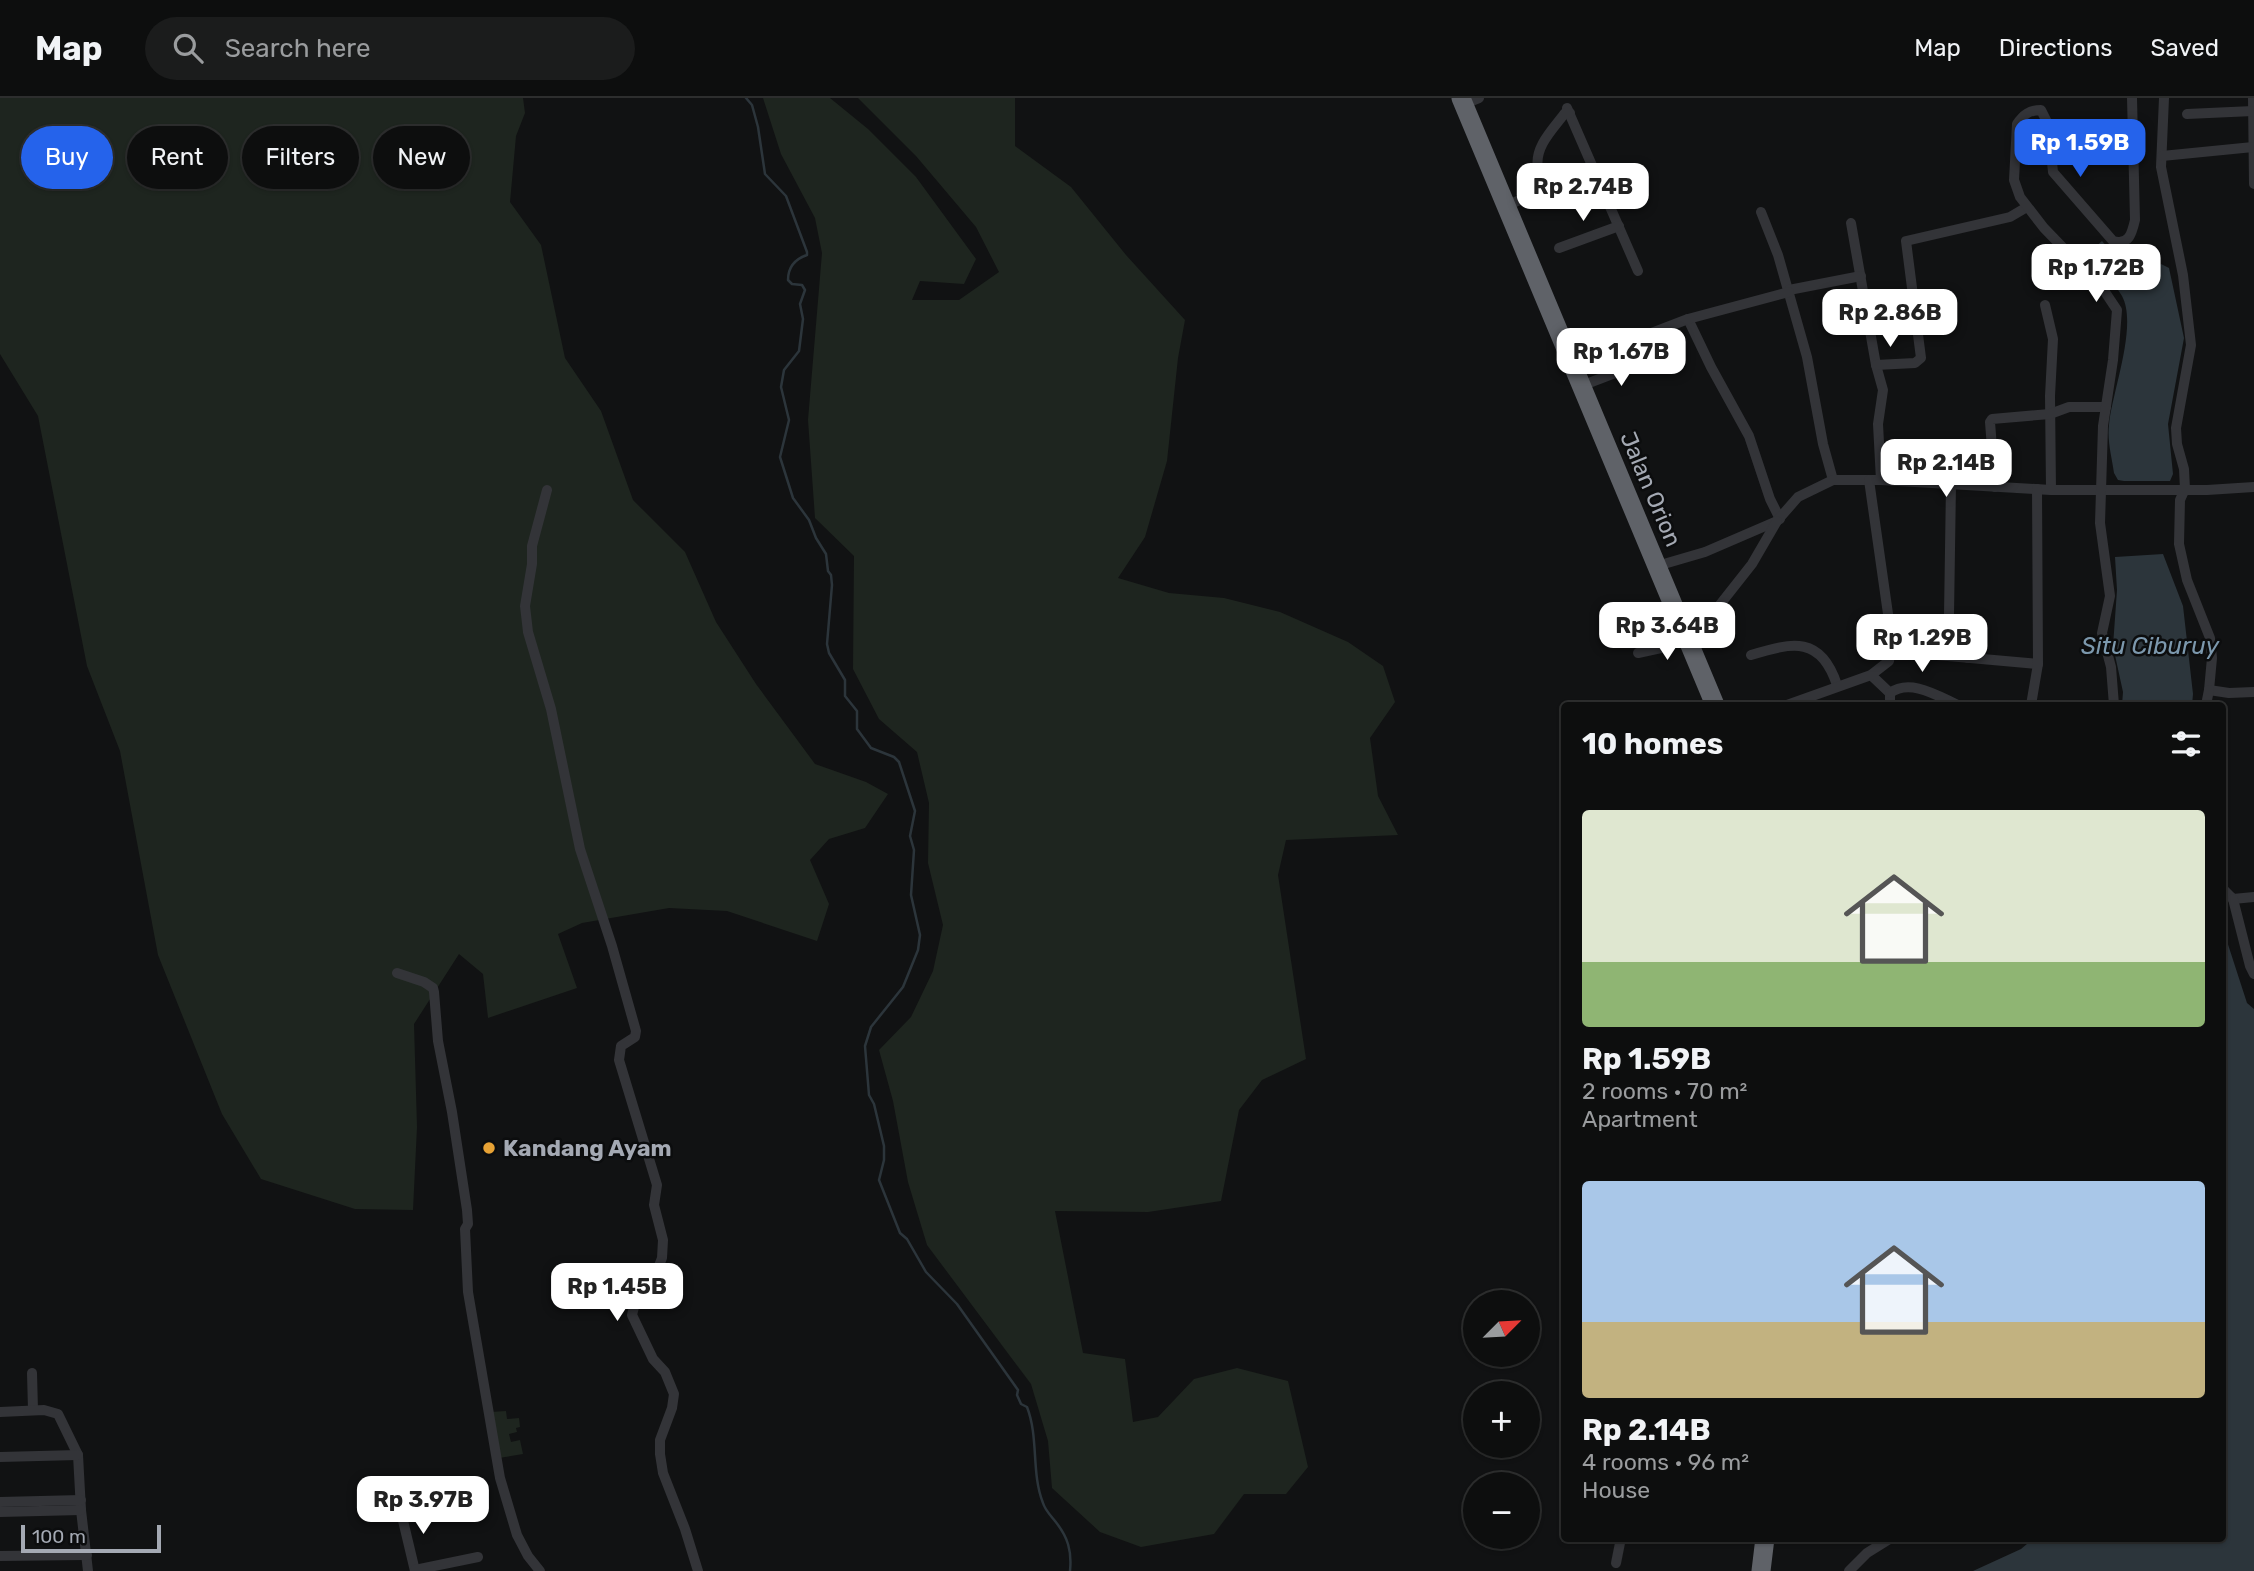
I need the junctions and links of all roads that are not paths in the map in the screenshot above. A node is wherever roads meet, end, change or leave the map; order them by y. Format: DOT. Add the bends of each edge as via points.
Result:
graph roads {
  1 [pos="2132,98"];
  2 [pos="2164,98"];
  3 [pos="2253,98"];
  4 [pos="1468,100"];
  5 [pos="2253,111"];
  6 [pos="2188,114"];
  7 [pos="2253,146"];
  8 [pos="2162,156"];
  9 [pos="2254,181"];
  10 [pos="1505,206"];
  11 [pos="2027,207"];
  12 [pos="1761,212"];
  13 [pos="1851,223"];
  14 [pos="1619,226"];
  15 [pos="1559,248"];
  16 [pos="1638,271"];
  17 [pos="1861,276"];
  18 [pos="1789,291"];
  19 [pos="2045,305"];
  20 [pos="1688,319"];
  21 [pos="1649,360"];
  22 [pos="1572,364"];
  23 [pos="1876,365"];
  24 [pos="1581,386"];
  25 [pos="2106,407"];
  26 [pos="2050,414"];
  27 [pos="1833,480"];
  28 [pos="1875,480"];
  29 [pos="1951,484"];
  30 [pos="1994,487"];
  31 [pos="2254,487"];
  32 [pos="2037,489"];
  33 [pos="2102,489"];
  34 [pos="2185,489"];
  35 [pos="547,490"];
  36 [pos="2051,490"];
  37 [pos="1778,520"];
  38 [pos="1657,566"];
  39 [pos="1688,643"];
  40 [pos="1892,651"];
  41 [pos="1638,653"];
  42 [pos="1751,655"];
  43 [pos="1968,658"];
  44 [pos="2038,664"];
  45 [pos="1871,675"];
  46 [pos="1837,685"];
  47 [pos="2209,691"];
  48 [pos="2254,692"];
  49 [pos="1890,699"];
  50 [pos="1714,702"];
  51 [pos="1799,702"];
  52 [pos="1951,702"];
  53 [pos="2032,702"];
  54 [pos="2114,702"];
  55 [pos="2207,702"];
  56 [pos="2226,892"];
  57 [pos="2254,897"];
  58 [pos="2233,899"];
  59 [pos="397,973"];
  60 [pos="2254,974"];
  61 [pos="32,1373"];
  62 [pos="33,1410"];
  63 [pos="0,1412"];
  64 [pos="78,1455"];
  65 [pos="0,1457"];
  66 [pos="0,1502"];
  67 [pos="81,1505"];
  68 [pos="400,1508"];
  69 [pos="0,1512"];
  70 [pos="1620,1542"];
  71 [pos="1764,1542"];
  72 [pos="1885,1542"];
  73 [pos="87,1555"];
  74 [pos="0,1556"];
  75 [pos="478,1558"];
  76 [pos="1616,1563"];
  77 [pos="88,1571"];
  78 [pos="415,1571"];
  79 [pos="540,1571"];
  80 [pos="698,1571"];
  81 [pos="1760,1571"];
  82 [pos="1849,1571"];
  1 -- 11 [label="street" via="2132,235 2119,243 2113,241 2053,172 2048,124 2040,110 2021,116 2017,124 2014,180"];
  2 -- 8 [label="street"];
  3 -- 5 [label="street"];
  4 -- 10 [label="highway, Jalan Orion"];
  5 -- 6 [label="street"];
  5 -- 7 [label="street"];
  7 -- 8 [label="street"];
  7 -- 9 [label="street"];
  8 -- 34 [label="street" via="2191,345 2176,428"];
  10 -- 14 [label="street" via="1545,191 1548,184 1538,168 1538,153 1569,111"];
  10 -- 22 [label="highway, Jalan Orion"];
  11 -- 23 [label="street" via="2010,217 1906,241 1921,358 1915,363"];
  11 -- 25 [label="street" via="2118,310"];
  12 -- 18 [label="street"];
  13 -- 17 [label="street"];
  14 -- 15 [label="street"];
  14 -- 16 [label="street"];
  17 -- 18 [label="street"];
  17 -- 23 [label="street"];
  18 -- 20 [label="street"];
  18 -- 27 [label="street"];
  19 -- 26 [label="street" via="2053,339"];
  20 -- 22 [label="street"];
  20 -- 37 [label="street" via="1749,436"];
  21 -- 24 [label="street"];
  22 -- 24 [label="highway, Jalan Orion"];
  23 -- 28 [label="street" via="1883,390"];
  24 -- 38 [label="highway, Jalan Orion"];
  25 -- 26 [label="street" via="2069,407"];
  25 -- 33 [label="street"];
  26 -- 30 [label="street" via="1991,420"];
  26 -- 36 [label="street"];
  27 -- 28 [label="street"];
  27 -- 37 [label="street" via="1798,497"];
  28 -- 29 [label="street"];
  28 -- 40 [label="street"];
  29 -- 30 [label="street"];
  29 -- 43 [label="street" via="1949,615 1950,620 1967,620"];
  30 -- 32 [label="street"];
  31 -- 34 [label="street"];
  32 -- 36 [label="street"];
  32 -- 44 [label="street"];
  33 -- 34 [label="street"];
  33 -- 36 [label="street"];
  33 -- 54 [label="street" via="2100,523 2110,596 2102,632"];
  34 -- 47 [label="street" via="2180,500 2179,544 2187,580 2210,638"];
  35 -- 80 [label="street" via="532,546 525,606 527,632 551,709 580,849 636,1031 635,1038 621,1046 619,1060 657,1185 654,1205 663,1240 659,1266 632,1315 674,1394 660,1454"];
  37 -- 38 [label="street" via="1706,552"];
  37 -- 39 [label="street" via="1752,564"];
  38 -- 39 [label="highway, Jalan Orion"];
  39 -- 41 [label="street"];
  39 -- 50 [label="highway, Jalan Orion"];
  40 -- 43 [label="street"];
  40 -- 45 [label="street" via="1889,661"];
  42 -- 46 [label="street" via="1803,645 1821,656"];
  43 -- 44 [label="street"];
  44 -- 53 [label="street"];
  45 -- 46 [label="street"];
  45 -- 49 [label="street"];
  46 -- 51 [label="street"];
  47 -- 48 [label="street"];
  47 -- 55 [label="street"];
  49 -- 52 [label="street" via="1897,688 1908,687"];
  56 -- 58 [label="street"];
  57 -- 58 [label="street"];
  58 -- 60 [label="street"];
  59 -- 79 [label="street" via="424,982 434,992 467,1210 468,1292 500,1478 517,1535"];
  61 -- 62 [label="street"];
  62 -- 63 [label="street"];
  62 -- 64 [label="street" via="58,1414"];
  64 -- 65 [label="street"];
  64 -- 67 [label="street"];
  66 -- 67 [label="street"];
  67 -- 69 [label="street"];
  67 -- 73 [label="street"];
  68 -- 78 [label="street"];
  70 -- 76 [label="street"];
  71 -- 81 [label="highway"];
  72 -- 82 [label="street"];
  73 -- 74 [label="street"];
  73 -- 77 [label="street"];
  75 -- 78 [label="street"];
}
